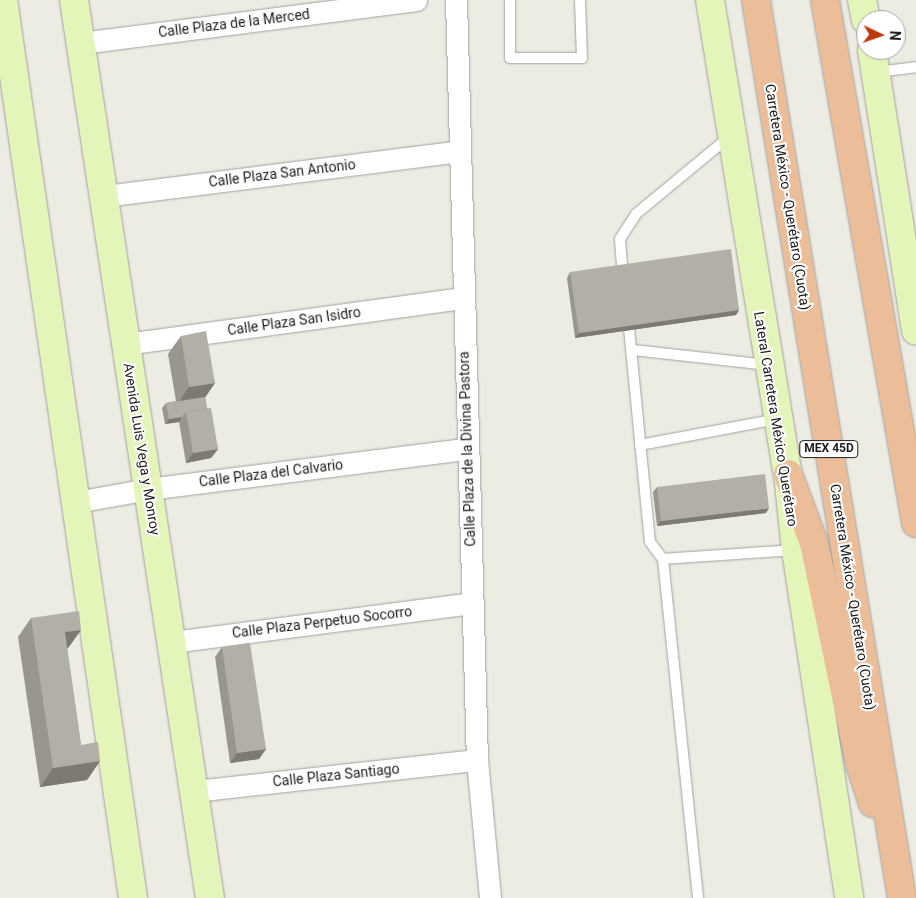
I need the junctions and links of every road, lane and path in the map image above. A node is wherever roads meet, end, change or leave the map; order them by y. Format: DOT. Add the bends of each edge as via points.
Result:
graph roads {
  1 [pos="3,0"];
  2 [pos="74,0"];
  3 [pos="416,0"];
  4 [pos="456,0"];
  5 [pos="510,0"];
  6 [pos="580,0"];
  7 [pos="710,0"];
  8 [pos="756,0"];
  9 [pos="825,0"];
  10 [pos="81,43"];
  11 [pos="874,61"];
  12 [pos="916,67"];
  13 [pos="733,134"];
  14 [pos="459,151"];
  15 [pos="104,196"];
  16 [pos="624,286"];
  17 [pos="912,287"];
  18 [pos="462,298"];
  19 [pos="626,306"];
  20 [pos="915,322"];
  21 [pos="126,344"];
  22 [pos="633,350"];
  23 [pos="768,365"];
  24 [pos="777,419"];
  25 [pos="640,445"];
  26 [pos="466,449"];
  27 [pos="788,474"];
  28 [pos="148,489"];
  29 [pos="76,502"];
  30 [pos="916,523"];
  31 [pos="796,550"];
  32 [pos="664,559"];
  33 [pos="472,603"];
  34 [pos="172,642"];
  35 [pos="477,760"];
  36 [pos="195,791"];
  37 [pos="901,889"];
  38 [pos="134,898"];
  39 [pos="210,898"];
  40 [pos="490,898"];
  41 [pos="698,898"];
  42 [pos="849,898"];
  1 -- 29 [label="main road"];
  2 -- 10 [label="main road, Avenida Luis Vega y Monroy"];
  3 -- 10 [label="street, Calle Plaza de la Merced"];
  4 -- 14 [label="street, Calle Plaza de la Divina Pastora"];
  5 -- 6 [label="lane" via="510,58 582,58"];
  7 -- 13 [label="main road, Lateral Carretera México Querétaro"];
  8 -- 37 [label="highway, Carretera México - Querétaro (Cuota) / MEX 45D"];
  9 -- 30 [label="highway"];
  10 -- 15 [label="main road, Avenida Luis Vega y Monroy"];
  11 -- 12 [label="lane"];
  11 -- 17 [label="main road"];
  13 -- 16 [label="lane" via="636,214 620,239"];
  13 -- 23 [label="main road, Lateral Carretera México Querétaro"];
  14 -- 15 [label="street, Calle Plaza San Antonio"];
  14 -- 18 [label="street, Calle Plaza de la Divina Pastora"];
  15 -- 21 [label="main road, Avenida Luis Vega y Monroy"];
  17 -- 20 [label="main road"];
  18 -- 21 [label="street, Calle Plaza San Isidro"];
  18 -- 26 [label="street, Calle Plaza de la Divina Pastora"];
  19 -- 22 [label="lane"];
  21 -- 28 [label="main road, Avenida Luis Vega y Monroy"];
  22 -- 23 [label="lane"];
  22 -- 25 [label="lane"];
  23 -- 24 [label="main road, Lateral Carretera México Querétaro"];
  24 -- 25 [label="lane"];
  24 -- 27 [label="main road, Lateral Carretera México Querétaro"];
  25 -- 32 [label="lane" via="650,542"];
  26 -- 28 [label="street, Calle Plaza del Calvario"];
  26 -- 33 [label="street, Calle Plaza de la Divina Pastora"];
  27 -- 31 [label="main road, Lateral Carretera México Querétaro"];
  27 -- 37 [label="highway" via="814,543 861,767"];
  28 -- 29 [label="street, Calle Plaza del Calvario"];
  28 -- 34 [label="main road, Avenida Luis Vega y Monroy"];
  29 -- 38 [label="main road"];
  31 -- 32 [label="lane"];
  31 -- 42 [label="main road, Lateral Carretera México Querétaro"];
  32 -- 41 [label="lane"];
  33 -- 34 [label="street, Calle Plaza Perpetuo Socorro"];
  33 -- 35 [label="street, Calle Plaza de la Divina Pastora"];
  34 -- 36 [label="main road, Avenida Luis Vega y Monroy"];
  35 -- 36 [label="street, Calle Plaza Santiago"];
  35 -- 40 [label="street, Calle Plaza de la Divina Pastora"];
  36 -- 39 [label="main road, Avenida Luis Vega y Monroy"];
}
